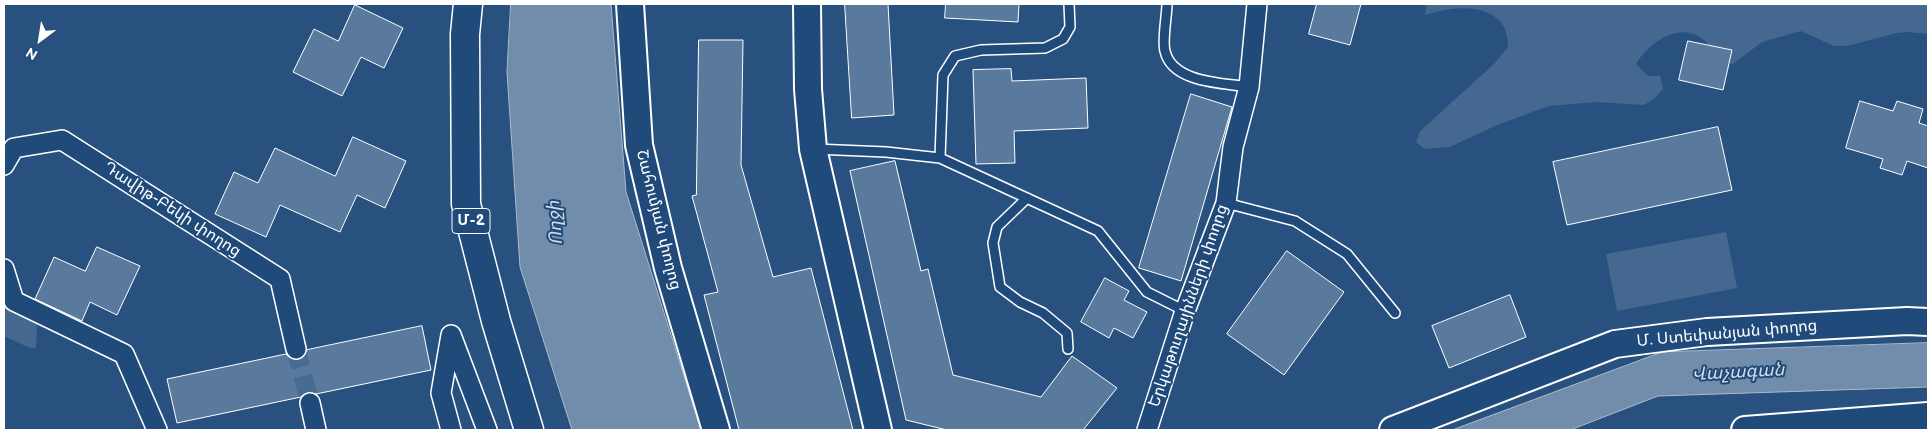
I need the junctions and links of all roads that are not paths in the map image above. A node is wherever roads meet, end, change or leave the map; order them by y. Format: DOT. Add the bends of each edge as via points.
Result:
graph roads {
  1 [pos="468,4"];
  2 [pos="630,4"];
  3 [pos="807,4"];
  4 [pos="1069,4"];
  5 [pos="1167,4"];
  6 [pos="1257,4"];
  7 [pos="1250,87"];
  8 [pos="813,149"];
  9 [pos="940,158"];
  10 [pos="4,165"];
  11 [pos="1027,198"];
  12 [pos="1226,203"];
  13 [pos="4,269"];
  14 [pos="1185,311"];
  15 [pos="1396,313"];
  16 [pos="1928,322"];
  17 [pos="296,349"];
  18 [pos="1068,349"];
  19 [pos="310,403"];
  20 [pos="1928,416"];
  21 [pos="157,430"];
  22 [pos="316,430"];
  23 [pos="451,430"];
  24 [pos="487,430"];
  25 [pos="529,430"];
  26 [pos="716,430"];
  27 [pos="878,430"];
  28 [pos="1147,430"];
  29 [pos="1392,430"];
  30 [pos="1746,430"];
  1 -- 25 [label="highway, Մ-2" via="465,34 466,204 496,321"];
  2 -- 26 [label="street, Շահումյան փողոց" via="639,145 668,268"];
  3 -- 8 [label="street"];
  4 -- 9 [label="lane" via="1070,27 1063,39 1045,48 981,50 955,56 943,74"];
  5 -- 7 [label="lane" via="1164,51 1175,69 1195,79"];
  6 -- 7 [label="street, Երկաթուղայինների փողոց"];
  7 -- 12 [label="street, Երկաթուղայինների փողոց" via="1233,147"];
  8 -- 9 [label="lane"];
  8 -- 27 [label="street"];
  9 -- 11 [label="lane"];
  10 -- 17 [label="street, Դավիթ-Բեկի փողոց" via="14,148 62,140 70,145 280,279"];
  11 -- 14 [label="lane" via="1098,231 1147,292"];
  11 -- 18 [label="lane" via="997,227 993,243 1000,288 1067,333"];
  12 -- 14 [label="street, Երկաթուղայինների փողոց"];
  12 -- 15 [label="lane" via="1296,221 1347,254"];
  13 -- 21 [label="street" via="14,301 124,354"];
  14 -- 28 [label="street, Երկաթուղայինների փողոց"];
  16 -- 29 [label="street, Մ. Ստեփանյան փողոց" via="1707,332 1615,344"];
  19 -- 22 [label="street"];
  20 -- 30 [label="street"];
  23 -- 24 [label="street" via="442,393 451,335"];
}
